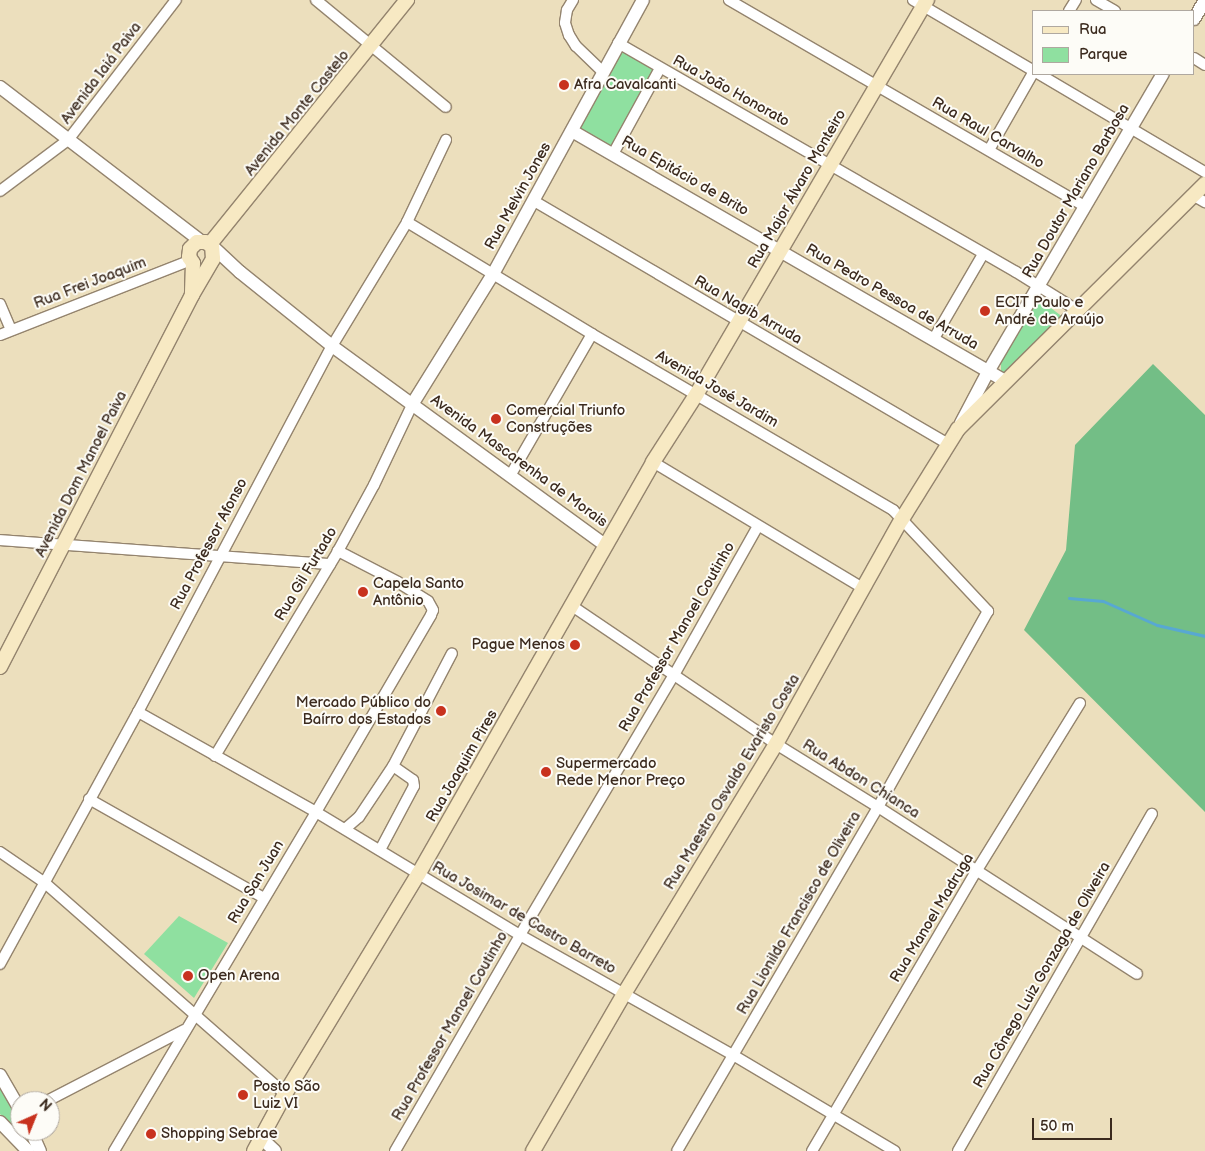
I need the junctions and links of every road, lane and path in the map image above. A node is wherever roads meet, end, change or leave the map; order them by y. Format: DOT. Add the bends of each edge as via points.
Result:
graph roads {
  1 [pos="176,0"];
  2 [pos="316,0"];
  3 [pos="407,0"];
  4 [pos="573,0"];
  5 [pos="643,0"];
  6 [pos="729,0"];
  7 [pos="1096,0"];
  8 [pos="1205,0"];
  9 [pos="921,2"];
  10 [pos="1113,10"];
  11 [pos="1195,18"];
  12 [pos="618,43"];
  13 [pos="373,45"];
  14 [pos="660,68"];
  15 [pos="1032,70"];
  16 [pos="603,72"];
  17 [pos="1032,75"];
  18 [pos="1041,75"];
  19 [pos="1162,75"];
  20 [pos="877,86"];
  21 [pos="0,87"];
  22 [pos="446,107"];
  23 [pos="1133,128"];
  24 [pos="572,131"];
  25 [pos="68,140"];
  26 [pos="446,140"];
  27 [pos="989,150"];
  28 [pos="613,154"];
  29 [pos="830,164"];
  30 [pos="1205,172"];
  31 [pos="1205,184"];
  32 [pos="0,191"];
  33 [pos="1199,199"];
  34 [pos="534,201"];
  35 [pos="1085,206"];
  36 [pos="407,222"];
  37 [pos="199,251"];
  38 [pos="780,251"];
  39 [pos="983,254"];
  40 [pos="209,263"];
  41 [pos="240,272"];
  42 [pos="493,274"];
  43 [pos="1040,286"];
  44 [pos="192,295"];
  45 [pos="0,304"];
  46 [pos="1077,310"];
  47 [pos="738,322"];
  48 [pos="11,330"];
  49 [pos="592,334"];
  50 [pos="0,335"];
  51 [pos="933,340"];
  52 [pos="332,346"];
  53 [pos="989,370"];
  54 [pos="1005,381"];
  55 [pos="696,395"];
  56 [pos="413,404"];
  57 [pos="958,429"];
  58 [pos="949,444"];
  59 [pos="653,462"];
  60 [pos="510,476"];
  61 [pos="902,519"];
  62 [pos="758,526"];
  63 [pos="0,540"];
  64 [pos="63,544"];
  65 [pos="605,545"];
  66 [pos="338,551"];
  67 [pos="220,555"];
  68 [pos="330,564"];
  69 [pos="863,588"];
  70 [pos="572,606"];
  71 [pos="988,611"];
  72 [pos="452,653"];
  73 [pos="0,667"];
  74 [pos="674,675"];
  75 [pos="1080,703"];
  76 [pos="138,712"];
  77 [pos="776,744"];
  78 [pos="215,756"];
  79 [pos="393,766"];
  80 [pos="89,799"];
  81 [pos="878,807"];
  82 [pos="316,812"];
  83 [pos="1152,814"];
  84 [pos="344,829"];
  85 [pos="380,850"];
  86 [pos="0,852"];
  87 [pos="977,870"];
  88 [pos="418,873"];
  89 [pos="45,883"];
  90 [pos="264,898"];
  91 [pos="520,935"];
  92 [pos="1082,937"];
  93 [pos="0,964"];
  94 [pos="1137,974"];
  95 [pos="624,994"];
  96 [pos="196,1014"];
  97 [pos="185,1029"];
  98 [pos="733,1055"];
  99 [pos="0,1075"];
  100 [pos="10,1092"];
  101 [pos="60,1094"];
  102 [pos="284,1094"];
  103 [pos="833,1115"];
  104 [pos="0,1122"];
  105 [pos="261,1138"];
  106 [pos="28,1151"];
  107 [pos="114,1151"];
  108 [pos="254,1151"];
  109 [pos="275,1151"];
  110 [pos="396,1151"];
  111 [pos="533,1151"];
  112 [pos="677,1151"];
  113 [pos="812,1151"];
  114 [pos="895,1151"];
  115 [pos="958,1151"];
  1 -- 25 [label="street, Avenida Iaiá Paiva"];
  2 -- 13 [label="street"];
  3 -- 13 [label="main road, Avenida Monte Castelo"];
  4 -- 16 [label="street" via="565,23 568,35"];
  5 -- 12 [label="street, Rua Melvin Jones"];
  6 -- 20 [label="street, Rua Raul Carvalho"];
  7 -- 10 [label="street"];
  8 -- 11 [label="street"];
  9 -- 15 [label="street"];
  9 -- 20 [label="main road, Rua Major Álvaro Monteiro"];
  12 -- 14 [label="street, Rua João Honorato"];
  12 -- 16 [label="street, Rua Melvin Jones"];
  13 -- 22 [label="street"];
  13 -- 37 [label="main road, Avenida Monte Castelo"];
  14 -- 28 [label="street"];
  14 -- 29 [label="street, Rua João Honorato"];
  16 -- 24 [label="street, Rua Melvin Jones"];
  17 -- 27 [label="street"];
  18 -- 23 [label="street"];
  19 -- 23 [label="street, Rua Doutor Mariano Barbosa"];
  20 -- 27 [label="street, Rua Raul Carvalho"];
  20 -- 29 [label="main road, Rua Major Álvaro Monteiro"];
  21 -- 25 [label="street, Avenida Mascarenha de Morais"];
  23 -- 30 [label="street"];
  23 -- 35 [label="street, Rua Doutor Mariano Barbosa"];
  24 -- 28 [label="street, Rua Epitácio de Brito"];
  24 -- 34 [label="street, Rua Melvin Jones"];
  25 -- 32 [label="street, Avenida Iaiá Paiva"];
  25 -- 37 [label="street, Avenida Mascarenha de Morais" via="173,221"];
  26 -- 36 [label="street, Rua Professor Afonso"];
  27 -- 35 [label="street, Rua Raul Carvalho"];
  28 -- 38 [label="street, Rua Epitácio de Brito"];
  29 -- 38 [label="main road, Rua Major Álvaro Monteiro"];
  29 -- 39 [label="street, Rua João Honorato"];
  31 -- 33 [label="main road, Rua Maestro Osvaldo Evaristo Costa"];
  33 -- 46 [label="main road, Rua Maestro Osvaldo Evaristo Costa"];
  34 -- 42 [label="street, Rua Melvin Jones"];
  34 -- 47 [label="street, Rua Nagib Arruda"];
  35 -- 43 [label="street, Rua Doutor Mariano Barbosa"];
  36 -- 42 [label="street, Avenida José Jardim"];
  36 -- 52 [label="street, Rua Professor Afonso"];
  37 -- 40 [label="main road" via="214,254"];
  37 -- 41 [label="street, Avenida Mascarenha de Morais"];
  37 -- 44 [label="main road"];
  37 -- 48 [label="street, Rua Frei Joaquim"];
  38 -- 47 [label="main road, Rua Major Álvaro Monteiro"];
  38 -- 51 [label="street, Rua Pedro Pessoa de Arruda"];
  39 -- 43 [label="street, Rua João Honorato"];
  39 -- 51 [label="street"];
  40 -- 41 [label="street"];
  40 -- 44 [label="main road, Avenida Dom Manoel Paiva"];
  41 -- 52 [label="street, Avenida Mascarenha de Morais"];
  42 -- 49 [label="street, Avenida José Jardim"];
  42 -- 56 [label="street, Rua Melvin Jones"];
  43 -- 46 [label="street, Rua João Honorato"];
  43 -- 53 [label="street, Rua Doutor Mariano Barbosa"];
  44 -- 64 [label="main road, Avenida Dom Manoel Paiva"];
  45 -- 48 [label="street"];
  46 -- 54 [label="main road, Rua Maestro Osvaldo Evaristo Costa"];
  47 -- 55 [label="main road, Rua Major Álvaro Monteiro"];
  47 -- 58 [label="street, Rua Nagib Arruda"];
  48 -- 50 [label="street, Rua Frei Joaquim"];
  49 -- 55 [label="street, Avenida José Jardim"];
  49 -- 60 [label="street"];
  51 -- 53 [label="street, Rua Pedro Pessoa de Arruda"];
  52 -- 56 [label="street, Avenida Mascarenha de Morais"];
  52 -- 67 [label="street, Rua Professor Afonso"];
  53 -- 54 [label="street, Rua Pedro Pessoa de Arruda"];
  53 -- 57 [label="street, Rua Doutor Mariano Barbosa"];
  54 -- 57 [label="main road, Rua Maestro Osvaldo Evaristo Costa"];
  55 -- 59 [label="main road, Rua Joaquim Pires"];
  55 -- 61 [label="street, Avenida José Jardim" via="859,489"];
  56 -- 60 [label="street, Avenida Mascarenha de Morais"];
  56 -- 66 [label="street, Rua Gil Furtado"];
  57 -- 58 [label="main road, Rua Maestro Osvaldo Evaristo Costa"];
  58 -- 61 [label="main road, Rua Maestro Osvaldo Evaristo Costa"];
  59 -- 62 [label="street"];
  59 -- 65 [label="main road, Rua Joaquim Pires"];
  60 -- 65 [label="street, Avenida Mascarenha de Morais"];
  61 -- 69 [label="main road, Rua Maestro Osvaldo Evaristo Costa"];
  61 -- 71 [label="street, Avenida José Jardim"];
  62 -- 69 [label="street"];
  62 -- 74 [label="street, Rua Professor Manoel Coutinho"];
  63 -- 64 [label="street"];
  64 -- 67 [label="street"];
  64 -- 73 [label="main road, Avenida Dom Manoel Paiva"];
  65 -- 70 [label="main road, Rua Joaquim Pires"];
  66 -- 68 [label="street, Rua Gil Furtado"];
  66 -- 82 [label="street, Rua San Juan" via="398,582 428,601 433,610"];
  67 -- 68 [label="street"];
  67 -- 76 [label="street, Rua Professor Afonso"];
  68 -- 78 [label="street, Rua Gil Furtado"];
  69 -- 77 [label="main road, Rua Maestro Osvaldo Evaristo Costa"];
  70 -- 74 [label="street, Rua Abdon Chianca"];
  70 -- 88 [label="main road, Rua Joaquim Pires"];
  71 -- 81 [label="street, Rua Lionildo Francisco de Oliveira"];
  72 -- 79 [label="street"];
  74 -- 77 [label="street, Rua Abdon Chianca"];
  74 -- 91 [label="street, Rua Professor Manoel Coutinho"];
  75 -- 87 [label="street, Rua Manoel Madruga"];
  76 -- 78 [label="street, Rua Josimar de Castro Barreto"];
  76 -- 80 [label="street, Rua Professor Afonso"];
  77 -- 81 [label="street, Rua Abdon Chianca"];
  77 -- 95 [label="main road, Rua Maestro Osvaldo Evaristo Costa"];
  78 -- 82 [label="street, Rua Josimar de Castro Barreto"];
  79 -- 84 [label="street" via="359,817"];
  79 -- 85 [label="street" via="413,780 414,786"];
  80 -- 89 [label="street, Rua Professor Afonso"];
  80 -- 90 [label="street"];
  81 -- 87 [label="street, Rua Abdon Chianca"];
  81 -- 98 [label="street, Rua Lionildo Francisco de Oliveira"];
  82 -- 84 [label="street, Rua Josimar de Castro Barreto"];
  82 -- 90 [label="street, Rua San Juan"];
  83 -- 92 [label="street, Rua Cônego Luiz Gonzaga de Oliveira"];
  84 -- 85 [label="street, Rua Josimar de Castro Barreto"];
  85 -- 88 [label="street, Rua Josimar de Castro Barreto"];
  86 -- 89 [label="street"];
  87 -- 92 [label="street, Rua Abdon Chianca"];
  87 -- 103 [label="street, Rua Manoel Madruga"];
  88 -- 91 [label="street, Rua Josimar de Castro Barreto"];
  88 -- 102 [label="main road, Rua Joaquim Pires"];
  89 -- 93 [label="street, Rua Professor Afonso"];
  89 -- 96 [label="street"];
  90 -- 96 [label="street, Rua San Juan"];
  91 -- 95 [label="street, Rua Josimar de Castro Barreto"];
  91 -- 110 [label="street, Rua Professor Manoel Coutinho"];
  92 -- 94 [label="street, Rua Abdon Chianca"];
  92 -- 115 [label="street, Rua Cônego Luiz Gonzaga de Oliveira"];
  95 -- 98 [label="street, Rua Josimar de Castro Barreto"];
  95 -- 111 [label="main road, Rua Maestro Osvaldo Evaristo Costa"];
  96 -- 97 [label="street, Rua San Juan"];
  96 -- 102 [label="street"];
  97 -- 101 [label="street"];
  97 -- 107 [label="street, Rua San Juan"];
  98 -- 103 [label="street, Rua Josimar de Castro Barreto"];
  98 -- 112 [label="street, Rua Lionildo Francisco de Oliveira"];
  99 -- 100 [label="street"];
  102 -- 105 [label="main road, Rua Joaquim Pires"];
  103 -- 113 [label="street, Rua Manoel Madruga"];
  103 -- 114 [label="street, Rua Josimar de Castro Barreto"];
  104 -- 106 [label="street"];
  105 -- 108 [label="main road, Rua Joaquim Pires"];
  105 -- 109 [label="street"];
}
